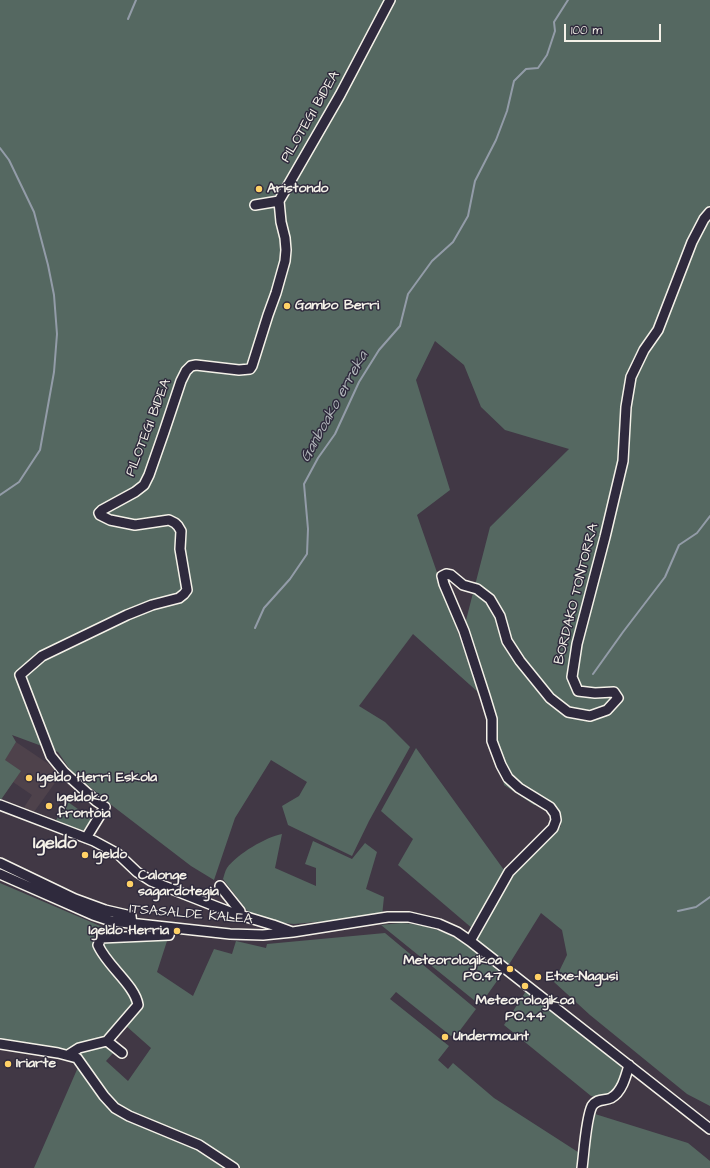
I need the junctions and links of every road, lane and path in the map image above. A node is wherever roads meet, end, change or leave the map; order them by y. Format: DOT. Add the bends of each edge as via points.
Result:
graph roads {
  1 [pos="390,0"];
  2 [pos="279,201"];
  3 [pos="255,205"];
  4 [pos="710,212"];
  5 [pos="0,805"];
  6 [pos="86,838"];
  7 [pos="0,863"];
  8 [pos="0,874"];
  9 [pos="220,886"];
  10 [pos="240,916"];
  11 [pos="254,920"];
  12 [pos="132,924"];
  13 [pos="171,928"];
  14 [pos="293,932"];
  15 [pos="249,935"];
  16 [pos="470,941"];
  17 [pos="107,1041"];
  18 [pos="0,1044"];
  19 [pos="122,1053"];
  20 [pos="68,1055"];
  21 [pos="629,1065"];
  22 [pos="710,1129"];
  23 [pos="234,1168"];
  24 [pos="582,1168"];
  1 -- 2 [label="street, PILOTEGI BIDEA" via="340,95"];
  2 -- 3 [label="street"];
  2 -- 6 [label="street, PILOTEGI BIDEA" via="285,238 285,261 252,366 250,369 239,370 191,366 181,381 150,475 144,485 99,513 110,520 135,525 169,520 175,523 180,531 180,549 186,577 184,594 179,598 127,615 42,656 20,676 51,756 96,802 105,806"];
  4 -- 16 [label="street, BORDAKO TONTORRA" via="692,242 658,330 644,350 631,377 626,407 623,462 577,644 572,677 578,691 614,692 618,698 607,710 590,716 568,712 550,698 520,661 507,641 500,616 490,599 477,589 463,585 451,575 442,576 464,631 485,696 492,719 492,741 501,765 508,778 519,788 550,807 556,820 553,828 508,872"];
  5 -- 6 [label="street"];
  6 -- 10 [label="street" via="118,854 151,881"];
  7 -- 12 [label="street" via="75,899 131,916"];
  8 -- 12 [label="street, ITSASALDE KALEA" via="93,915"];
  9 -- 10 [label="street" via="240,911"];
  10 -- 11 [label="street"];
  11 -- 14 [label="street"];
  11 -- 15 [label="street" via="254,928"];
  12 -- 13 [label="street, ITSASALDE KALEA"];
  13 -- 15 [label="street, ITSASALDE KALEA"];
  13 -- 17 [label="street" via="169,934 101,938 98,945 101,952 134,993 138,1005"];
  14 -- 15 [label="street, ITSASALDE KALEA"];
  14 -- 16 [label="street, ITSASALDE KALEA" via="388,917 409,917 439,924"];
  16 -- 21 [label="street, ITSASALDE KALEA"];
  17 -- 19 [label="street"];
  17 -- 20 [label="street" via="79,1048"];
  18 -- 20 [label="street"];
  20 -- 23 [label="street" via="77,1058 115,1108 199,1145"];
  21 -- 22 [label="street, ITSASALDE KALEA"];
  21 -- 24 [label="street" via="616,1094 593,1105"];
}
